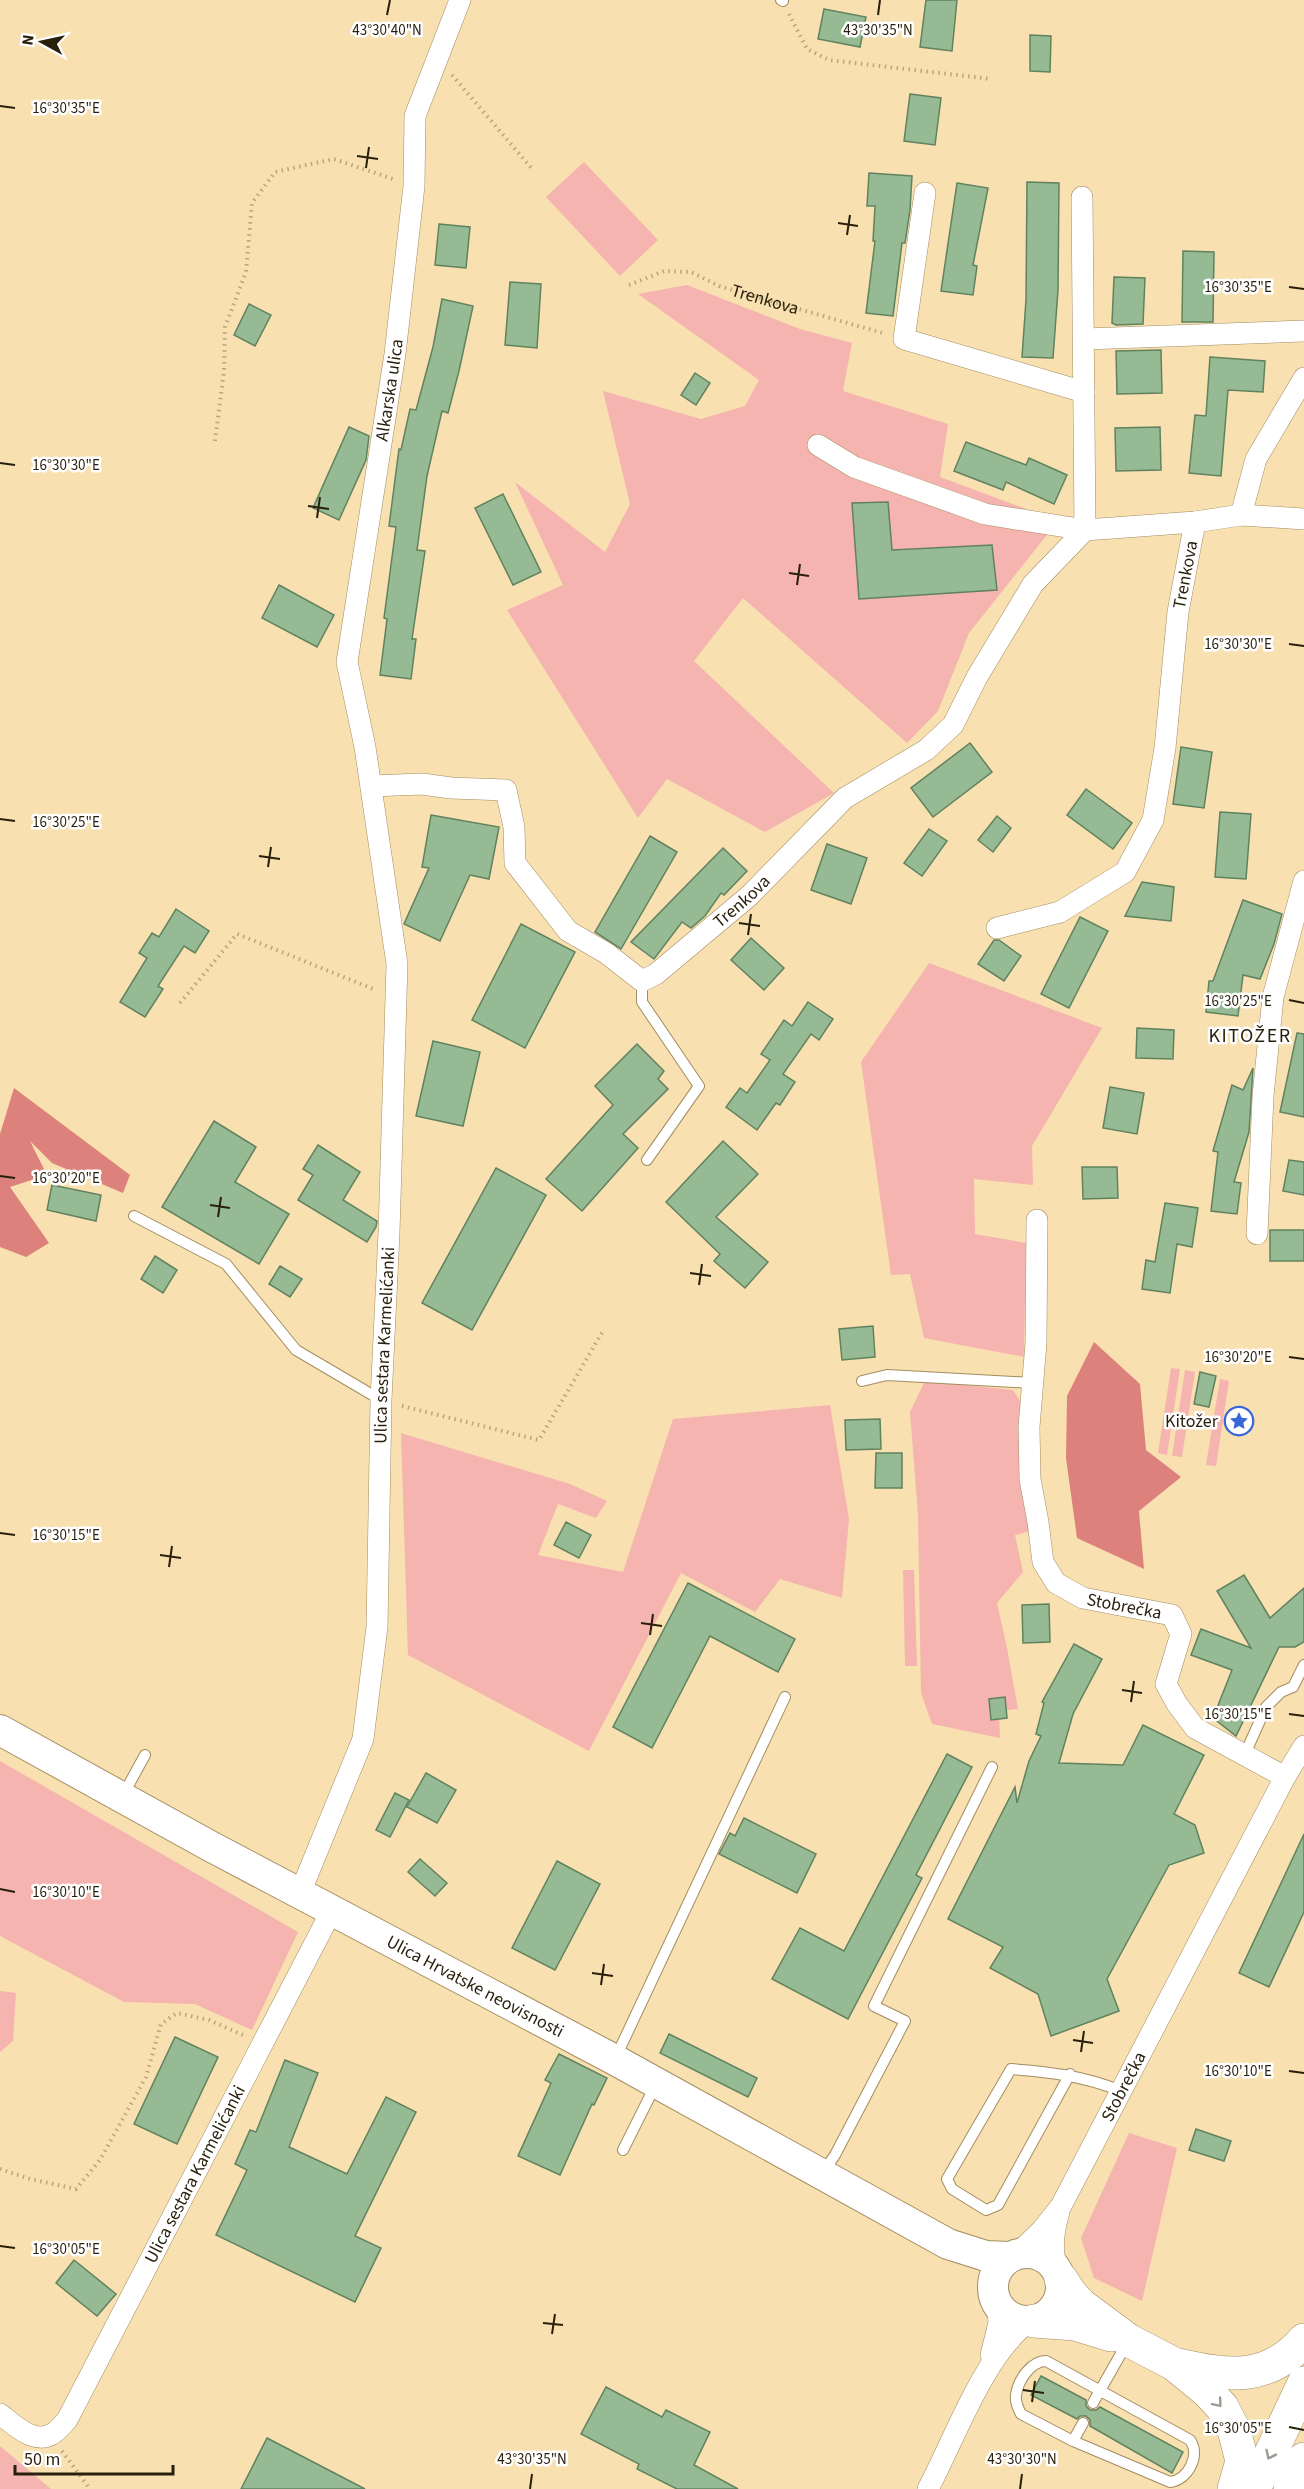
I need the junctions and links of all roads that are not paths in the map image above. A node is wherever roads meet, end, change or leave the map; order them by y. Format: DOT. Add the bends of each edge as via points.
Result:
graph roads {
  1 [pos="460,0"];
  2 [pos="925,193"];
  3 [pos="1082,197"];
  4 [pos="1304,331"];
  5 [pos="1085,339"];
  6 [pos="1304,378"];
  7 [pos="1084,392"];
  8 [pos="818,445"];
  9 [pos="1241,515"];
  10 [pos="1304,519"];
  11 [pos="1195,522"];
  12 [pos="1085,530"];
  13 [pos="371,786"];
  14 [pos="1304,881"];
  15 [pos="997,928"];
  16 [pos="642,981"];
  17 [pos="647,1160"];
  18 [pos="134,1216"];
  19 [pos="1037,1220"];
  20 [pos="1257,1234"];
  21 [pos="862,1381"];
  22 [pos="1033,1383"];
  23 [pos="381,1400"];
  24 [pos="1304,1665"];
  25 [pos="785,1697"];
  26 [pos="0,1730"];
  27 [pos="1304,1746"];
  28 [pos="1245,1754"];
  29 [pos="146,1755"];
  30 [pos="992,1767"];
  31 [pos="1285,1777"];
  32 [pos="122,1797"];
  33 [pos="300,1893"];
  34 [pos="332,1910"];
  35 [pos="615,2060"];
  36 [pos="1070,2074"];
  37 [pos="657,2083"];
  38 [pos="1121,2091"];
  39 [pos="623,2150"];
  40 [pos="822,2174"];
  41 [pos="1061,2206"];
  42 [pos="948,2244"];
  43 [pos="1013,2256"];
  44 [pos="1059,2274"];
  45 [pos="996,2302"];
  46 [pos="1031,2322"];
  47 [pos="1128,2340"];
  48 [pos="1304,2340"];
  49 [pos="1174,2364"];
  50 [pos="983,2378"];
  51 [pos="1304,2383"];
  52 [pos="1101,2390"];
  53 [pos="1093,2403"];
  54 [pos="0,2414"];
  55 [pos="1083,2422"];
  56 [pos="1073,2441"];
  57 [pos="1304,2459"];
  58 [pos="928,2489"];
  59 [pos="1234,2489"];
  60 [pos="1254,2489"];
  61 [pos="1290,2489"];
  1 -- 13 [label="street, Alkarska ulica" via="415,116 414,186 395,354 347,662"];
  2 -- 7 [label="street" via="904,339"];
  3 -- 5 [label="street"];
  4 -- 5 [label="street"];
  5 -- 7 [label="street"];
  6 -- 9 [label="street" via="1256,459"];
  7 -- 12 [label="street"];
  8 -- 12 [label="street" via="854,467 985,514"];
  9 -- 10 [label="street, Trenkova"];
  9 -- 11 [label="street, Trenkova"];
  11 -- 12 [label="street, Trenkova"];
  11 -- 15 [label="street, Trenkova" via="1178,612 1154,820 1125,872 1060,912"];
  12 -- 16 [label="street, Trenkova" via="1033,584 953,725 926,750 845,798 749,896 657,974"];
  13 -- 16 [label="street" via="422,784 506,790 514,827 515,863 568,931 606,953"];
  13 -- 23 [label="street, Ulica sestara Karmelićanki" via="397,964"];
  14 -- 20 [label="street" via="1273,998 1263,1096"];
  16 -- 17 [label="lane" via="642,1002 699,1086"];
  18 -- 23 [label="lane" via="226,1264 296,1350"];
  19 -- 22 [label="street, Stobrečka"];
  21 -- 22 [label="lane" via="887,1375"];
  22 -- 28 [label="street, Stobrečka" via="1029,1479 1042,1562 1056,1583 1083,1598 1172,1615 1181,1634 1166,1684 1171,1694 1195,1728"];
  23 -- 33 [label="street, Ulica sestara Karmelićanki" via="376,1628 363,1739"];
  24 -- 28 [label="lane" via="1293,1687 1281,1692 1266,1707"];
  25 -- 35 [label="lane"];
  26 -- 32 [label="street, Ulica Hrvatske neovisnosti"];
  27 -- 31 [label="street, Stobrečka"];
  28 -- 31 [label="street, Stobrečka"];
  29 -- 32 [label="lane"];
  30 -- 40 [label="lane" via="874,2006 904,2021"];
  31 -- 38 [label="street, Stobrečka"];
  32 -- 33 [label="street, Ulica Hrvatske neovisnosti"];
  33 -- 34 [label="street, Ulica Hrvatske neovisnosti"];
  34 -- 35 [label="street, Ulica Hrvatske neovisnosti"];
  34 -- 54 [label="street, Ulica sestara Karmelićanki" via="67,2421 51,2436 38,2437"];
  35 -- 37 [label="street, Ulica Hrvatske neovisnosti"];
  36 -- 36 [label="lane" via="1011,2070 947,2180 952,2189 986,2210 998,2205"];
  36 -- 38 [label="lane"];
  37 -- 39 [label="lane"];
  37 -- 40 [label="street, Ulica Hrvatske neovisnosti"];
  38 -- 41 [label="street, Stobrečka"];
  40 -- 42 [label="street, Ulica Hrvatske neovisnosti"];
  41 -- 43 [label="street, Stobrečka"];
  41 -- 44 [label="street, Stobrečka" via="1052,2255"];
  42 -- 43 [label="street, Ulica Hrvatske neovisnosti" via="986,2256"];
  42 -- 45 [label="street, Ulica Hrvatske neovisnosti" via="977,2270"];
  43 -- 44 [label="street" via="1028,2252 1039,2255"];
  43 -- 45 [label="street" via="995,2274 992,2285"];
  44 -- 46 [label="street" via="1059,2301 1044,2317"];
  44 -- 47 [label="highway" via="1081,2305"];
  45 -- 46 [label="street" via="1006,2315"];
  45 -- 50 [label="street" via="999,2323"];
  46 -- 47 [label="highway" via="1075,2324"];
  46 -- 50 [label="street" via="1007,2342"];
  47 -- 49 [label="highway"];
  47 -- 52 [label="lane"];
  48 -- 49 [label="highway" via="1282,2361 1237,2375"];
  49 -- 59 [label="highway, one-way" via="1222,2407 1234,2430 1242,2461"];
  50 -- 58 [label="street"];
  51 -- 60 [label="highway, one-way"];
  52 -- 53 [label="lane"];
  52 -- 56 [label="lane" via="1046,2361 1030,2366 1016,2393 1021,2414"];
  52 -- 56 [label="lane" via="1190,2440 1195,2457 1185,2476 1170,2482"];
  55 -- 56 [label="lane"];
  57 -- 61 [label="highway"];
}
